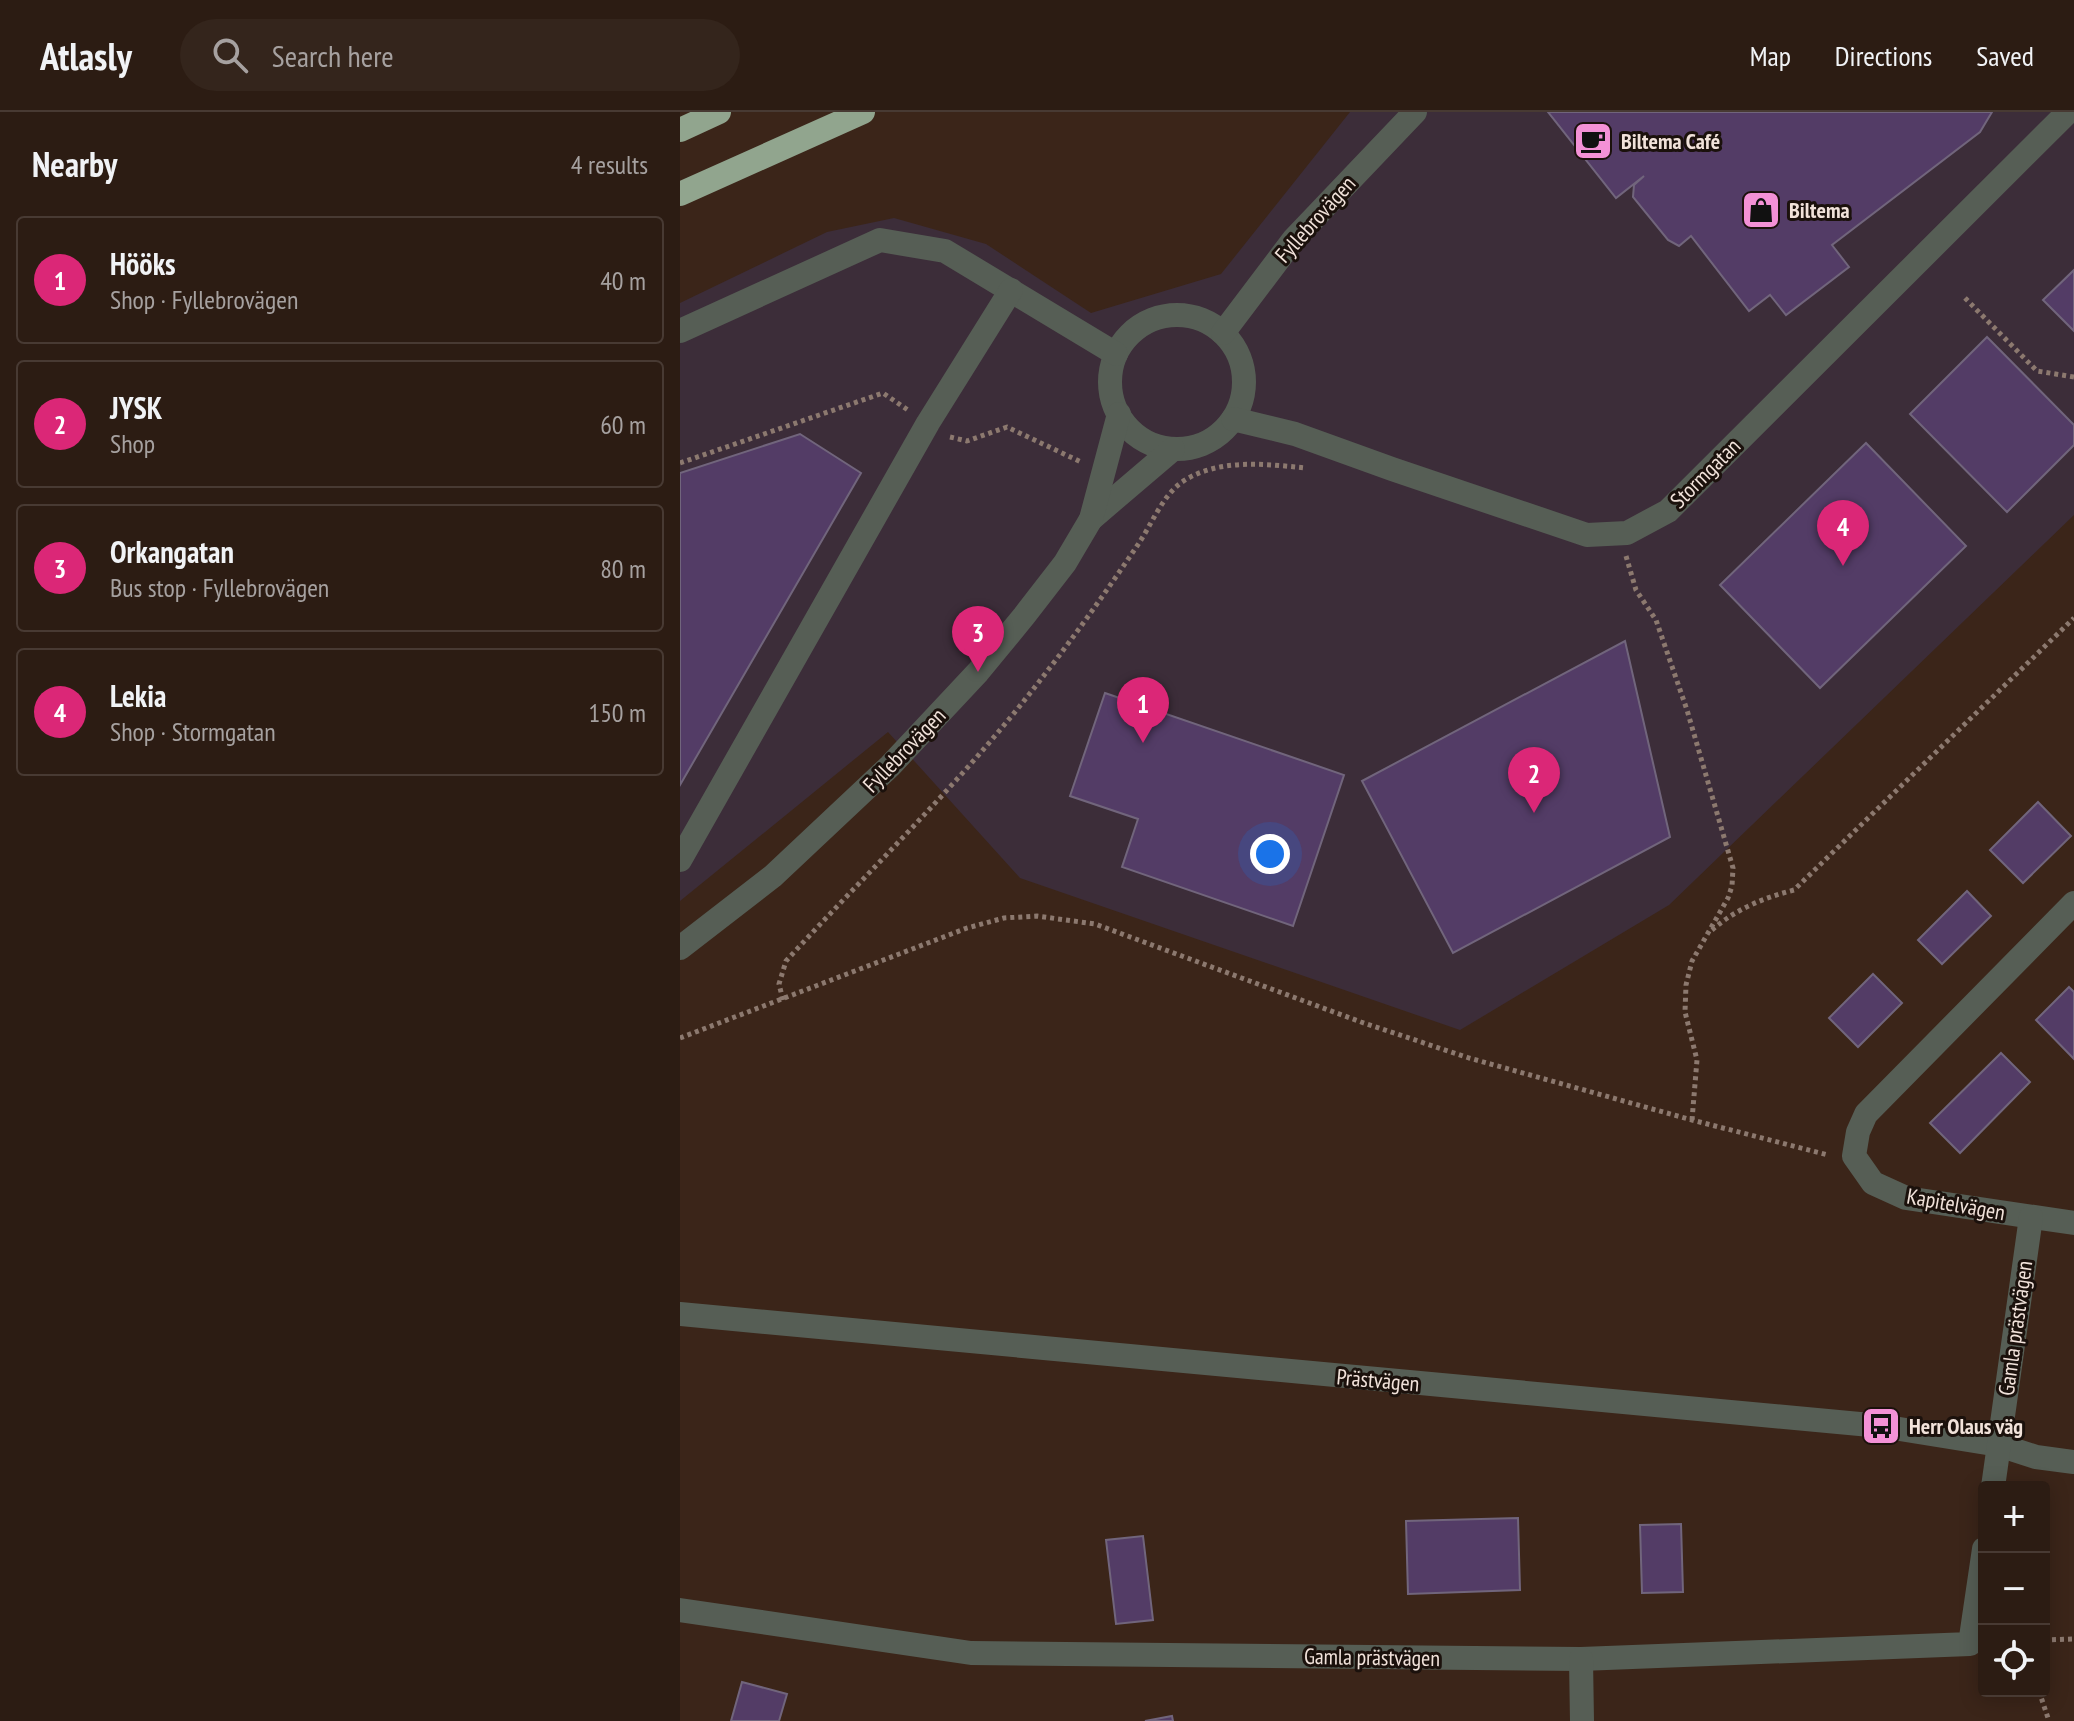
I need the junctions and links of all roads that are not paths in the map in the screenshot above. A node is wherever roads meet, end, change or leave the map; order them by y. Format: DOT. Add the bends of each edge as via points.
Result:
graph roads {
  1 [pos="719,112"];
  2 [pos="863,112"];
  3 [pos="1415,112"];
  4 [pos="2068,112"];
  5 [pos="680,130"];
  6 [pos="680,194"];
  7 [pos="1011,290"];
  8 [pos="680,331"];
  9 [pos="1223,333"];
  10 [pos="1116,354"];
  11 [pos="1119,414"];
  12 [pos="1233,419"];
  13 [pos="1173,449"];
  14 [pos="1091,519"];
  15 [pos="680,860"];
  16 [pos="2074,903"];
  17 [pos="680,948"];
  18 [pos="2031,1217"];
  19 [pos="2074,1223"];
  20 [pos="680,1314"];
  21 [pos="1999,1445"];
  22 [pos="2074,1462"];
  23 [pos="1994,1481"];
  24 [pos="1983,1553"];
  25 [pos="680,1610"];
  26 [pos="1581,1659"];
  27 [pos="1582,1721"];
  1 -- 5 [label="highway"];
  2 -- 6 [label="highway"];
  3 -- 9 [label="street, Fyllebrovägen" via="1294,239"];
  4 -- 12 [label="street, Stormgatan" via="1668,511 1627,533 1587,535 1295,434"];
  7 -- 8 [label="street" via="945,251 880,240"];
  7 -- 10 [label="street"];
  7 -- 15 [label="street" via="928,423"];
  9 -- 10 [label="street" via="1190,315 1164,316 1141,325"];
  9 -- 12 [label="street" via="1243,367 1243,394"];
  10 -- 11 [label="street, Fyllebrovägen" via="1110,384"];
  11 -- 13 [label="street" via="1141,439"];
  11 -- 14 [label="street, Fyllebrovägen"];
  12 -- 13 [label="street, Fyllebrovägen" via="1207,442"];
  13 -- 14 [label="street, Fyllebrovägen"];
  14 -- 17 [label="street, Fyllebrovägen" via="1024,616 911,744 773,876"];
  16 -- 18 [label="street, Kapitelvägen" via="1873,1106 1858,1132 1854,1156 1873,1183 1906,1198"];
  18 -- 19 [label="street, Kapitelvägen"];
  18 -- 21 [label="street, Gamla prästvägen"];
  20 -- 21 [label="street, Prästvägen" via="1881,1426"];
  21 -- 22 [label="street, Prästvägen"];
  21 -- 23 [label="street, Gamla prästvägen"];
  24 -- 26 [label="street, Gamla prästvägen" via="1970,1644"];
  25 -- 26 [label="street, Gamla prästvägen" via="971,1653"];
  26 -- 27 [label="street"];
}
